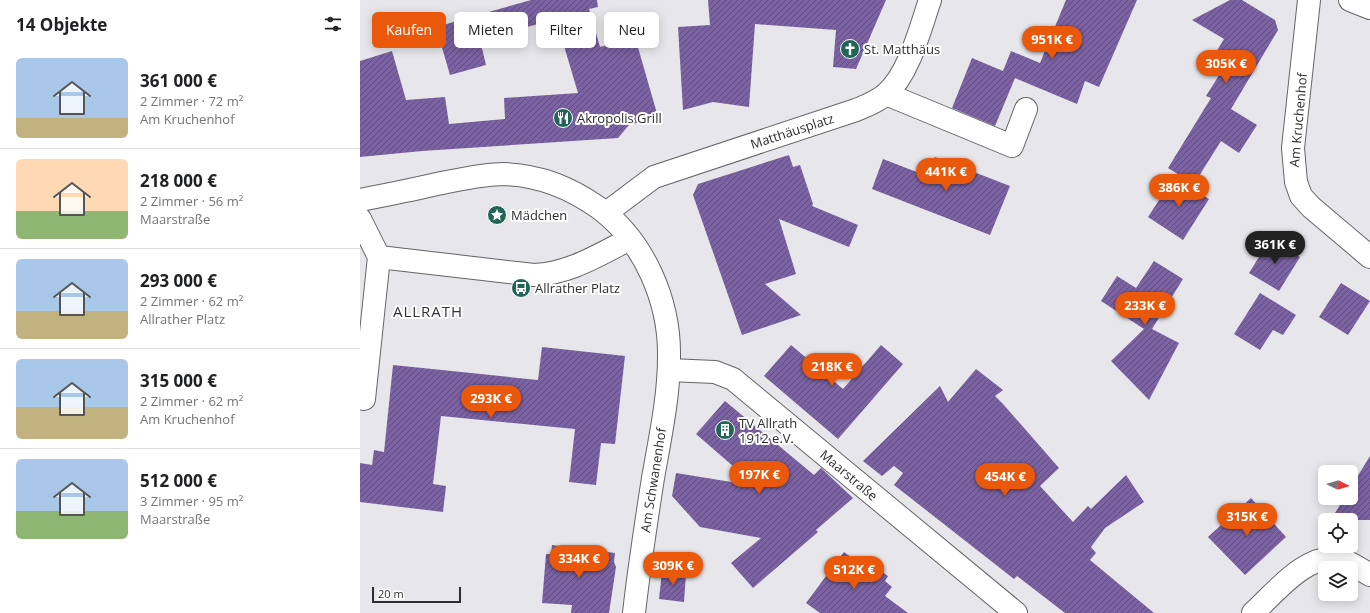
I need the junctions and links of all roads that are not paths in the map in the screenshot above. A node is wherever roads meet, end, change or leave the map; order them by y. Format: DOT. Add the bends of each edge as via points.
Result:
graph roads {
  1 [pos="930,0"];
  2 [pos="1309,0"];
  3 [pos="1350,0"];
  4 [pos="1370,8"];
  5 [pos="886,94"];
  6 [pos="1026,109"];
  7 [pos="360,200"];
  8 [pos="606,213"];
  9 [pos="360,219"];
  10 [pos="630,239"];
  11 [pos="379,257"];
  12 [pos="1370,257"];
  13 [pos="669,370"];
  14 [pos="364,399"];
  15 [pos="1370,575"];
  16 [pos="634,613"];
  17 [pos="1016,613"];
  18 [pos="1253,613"];
  1 -- 5 [label="street, Matthäusplatz" via="902,74"];
  2 -- 12 [label="street, Am Kruchenhof" via="1293,148 1296,182 1301,196 1311,207"];
  3 -- 4 [label="street"];
  5 -- 6 [label="street" via="1012,146"];
  5 -- 8 [label="street, Matthäusplatz" via="856,110 654,177"];
  7 -- 8 [label="street" via="473,176 504,174 536,178 557,184 584,197"];
  8 -- 10 [label="street"];
  9 -- 11 [label="street"];
  10 -- 11 [label="street" via="568,269 543,275"];
  10 -- 13 [label="street" via="658,290 668,335"];
  11 -- 14 [label="street"];
  13 -- 16 [label="street, Am Schwanenhof"];
  13 -- 17 [label="street, Maarstraße" via="715,372 733,380"];
  15 -- 18 [label="street" via="1339,559 1326,558 1314,561"];
}
